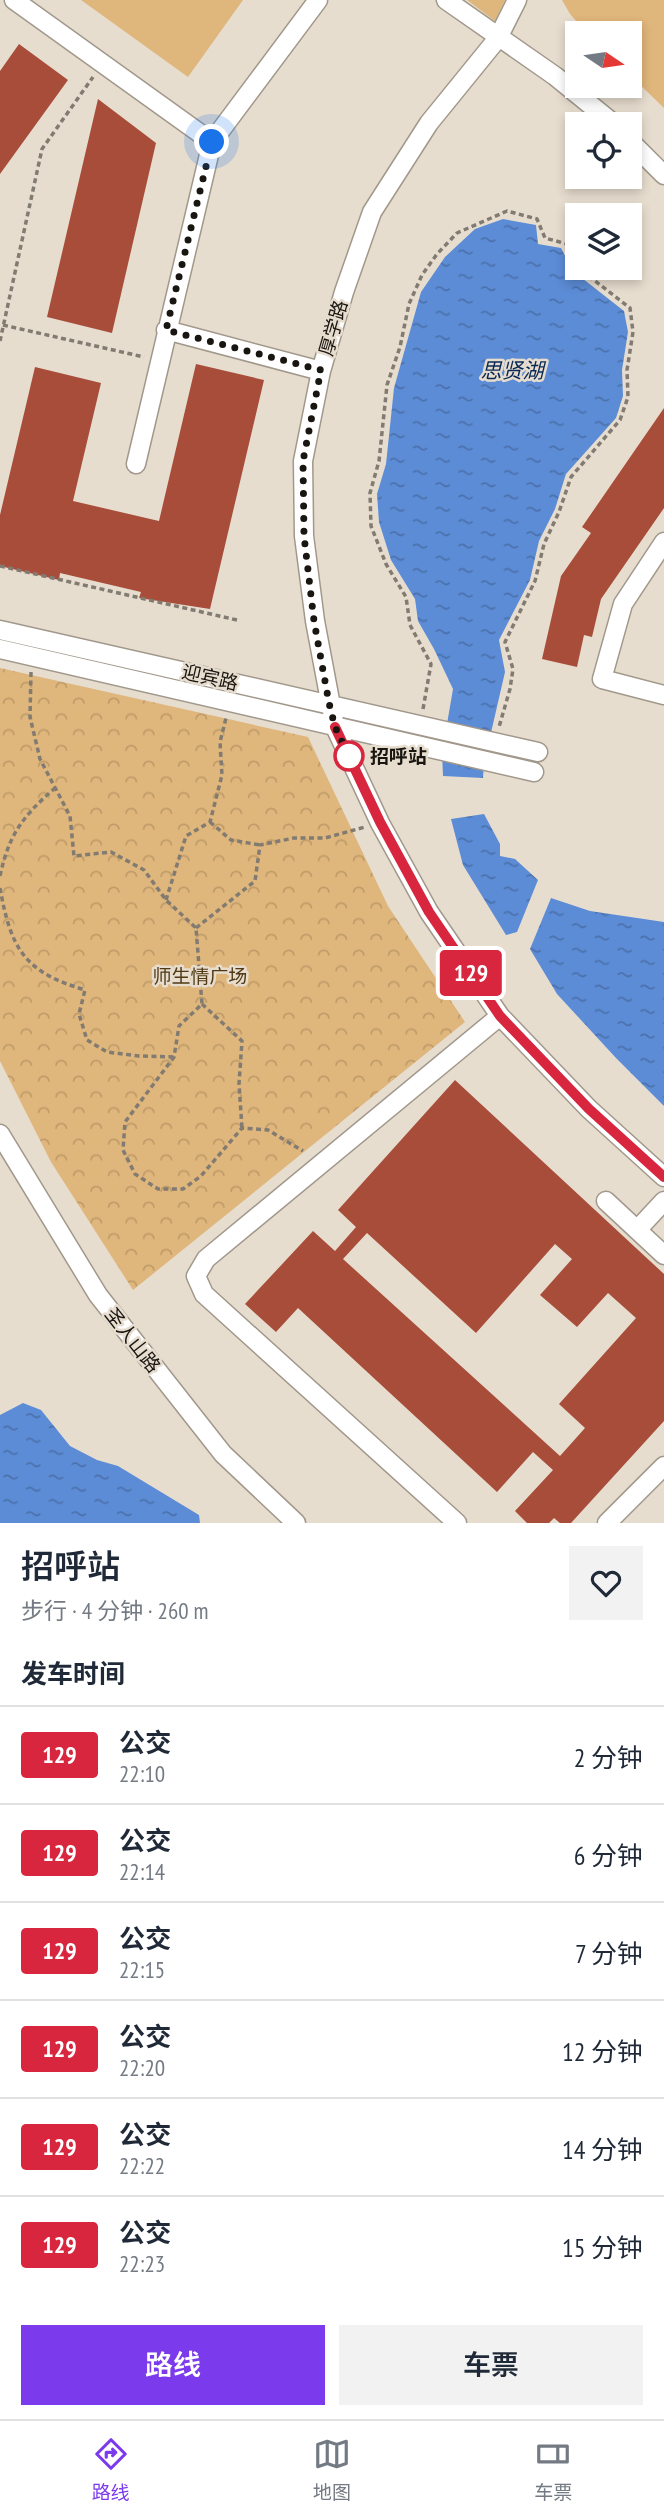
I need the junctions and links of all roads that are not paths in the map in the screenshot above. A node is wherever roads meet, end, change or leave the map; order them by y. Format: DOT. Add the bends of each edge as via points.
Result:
graph roads {
  1 [pos="14,0"];
  2 [pos="318,0"];
  3 [pos="446,0"];
  4 [pos="517,0"];
  5 [pos="498,38"];
  6 [pos="599,112"];
  7 [pos="212,142"];
  8 [pos="642,153"];
  9 [pos="664,175"];
  10 [pos="166,330"];
  11 [pos="321,370"];
  12 [pos="136,464"];
  13 [pos="664,542"];
  14 [pos="0,630"];
  15 [pos="0,649"];
  16 [pos="664,695"];
  17 [pos="329,703"];
  18 [pos="335,727"];
  19 [pos="538,752"];
  20 [pos="534,772"];
  21 [pos="500,1016"];
  22 [pos="0,1134"];
  23 [pos="664,1177"];
  24 [pos="606,1201"];
  25 [pos="664,1201"];
  26 [pos="637,1230"];
  27 [pos="664,1255"];
  28 [pos="664,1466"];
  29 [pos="296,1523"];
  30 [pos="457,1523"];
  31 [pos="607,1523"];
  1 -- 7 [label="street"];
  2 -- 7 [label="street"];
  3 -- 5 [label="street"];
  4 -- 5 [label="street, 厚学路"];
  5 -- 6 [label="street"];
  5 -- 11 [label="street, 厚学路" via="429,123 372,212"];
  7 -- 10 [label="street"];
  8 -- 9 [label="street"];
  10 -- 11 [label="street"];
  10 -- 12 [label="street"];
  11 -- 17 [label="street, 厚学路" via="303,461 304,536"];
  13 -- 16 [label="street" via="623,604 602,680"];
  14 -- 17 [label="street, 迎宾路"];
  15 -- 18 [label="street, 迎宾路"];
  17 -- 18 [label="street, 厚学路"];
  17 -- 19 [label="street, 迎宾路"];
  18 -- 20 [label="street, 迎宾路"];
  18 -- 21 [label="street" via="429,912"];
  21 -- 23 [label="street" via="589,1109"];
  21 -- 30 [label="street" via="206,1259 196,1276 204,1294"];
  22 -- 29 [label="street, 圣人山路" via="97,1295 223,1454"];
  24 -- 26 [label="street"];
  25 -- 26 [label="street"];
  26 -- 27 [label="street"];
  28 -- 31 [label="street"];
}
